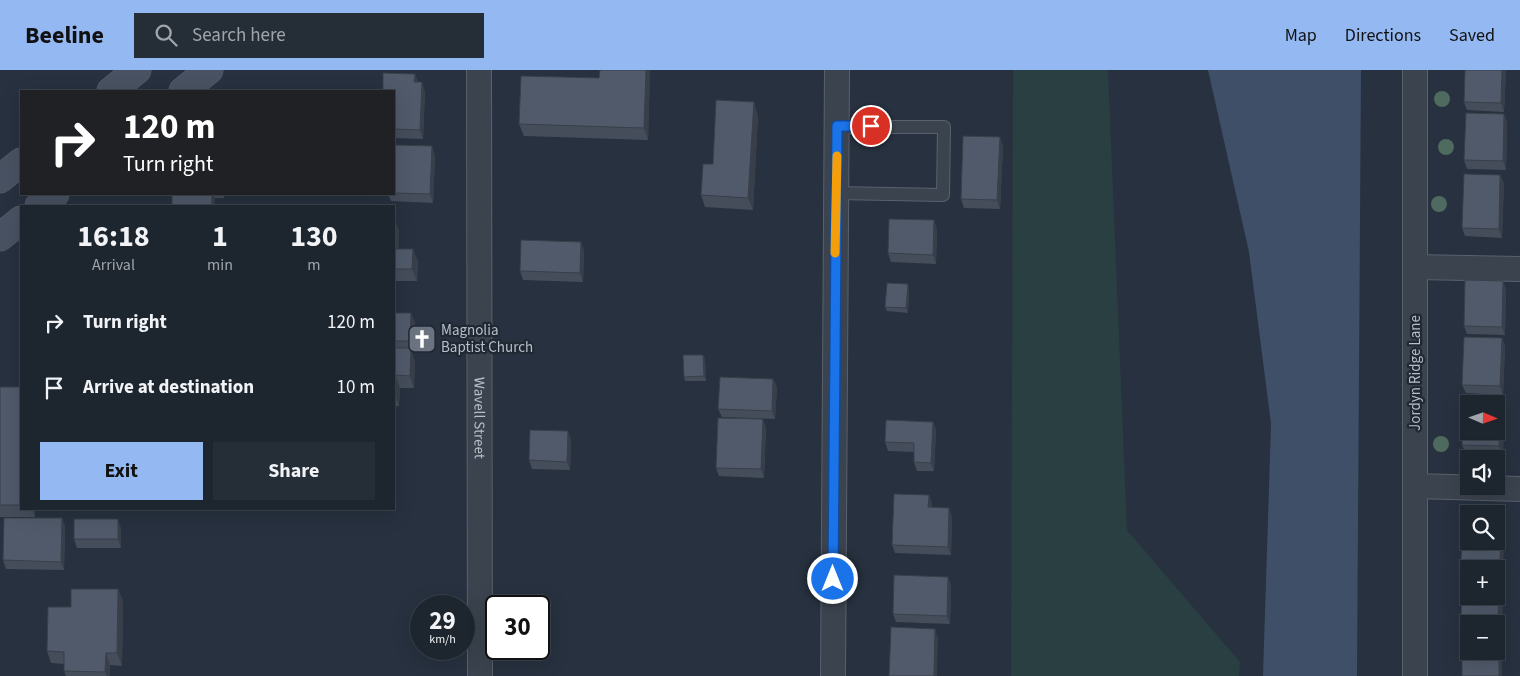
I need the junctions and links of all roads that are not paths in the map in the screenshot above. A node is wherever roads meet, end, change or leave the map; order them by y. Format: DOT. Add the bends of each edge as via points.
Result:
graph roads {
  1 [pos="210,70"];
  2 [pos="479,70"];
  3 [pos="837,70"];
  4 [pos="1415,70"];
  5 [pos="184,90"];
  6 [pos="837,126"];
  7 [pos="20,163"];
  8 [pos="0,179"];
  9 [pos="836,193"];
  10 [pos="54,195"];
  11 [pos="40,205"];
  12 [pos="20,221"];
  13 [pos="0,237"];
  14 [pos="1415,267"];
  15 [pos="1520,269"];
  16 [pos="1415,486"];
  17 [pos="1520,489"];
  18 [pos="480,676"];
  19 [pos="833,676"];
  20 [pos="1415,676"];
  1 -- 5 [label="main road"];
  2 -- 18 [label="street, Wavell Street"];
  3 -- 6 [label="street"];
  4 -- 14 [label="street, Jordyn Ridge Lane"];
  6 -- 9 [label="street"];
  6 -- 9 [label="lane" via="944,127 943,195"];
  7 -- 8 [label="main road"];
  9 -- 19 [label="street"];
  10 -- 11 [label="main road"];
  12 -- 13 [label="main road"];
  14 -- 15 [label="street"];
  14 -- 16 [label="street, Jordyn Ridge Lane"];
  16 -- 17 [label="street"];
  16 -- 20 [label="street, Jordyn Ridge Lane"];
}
